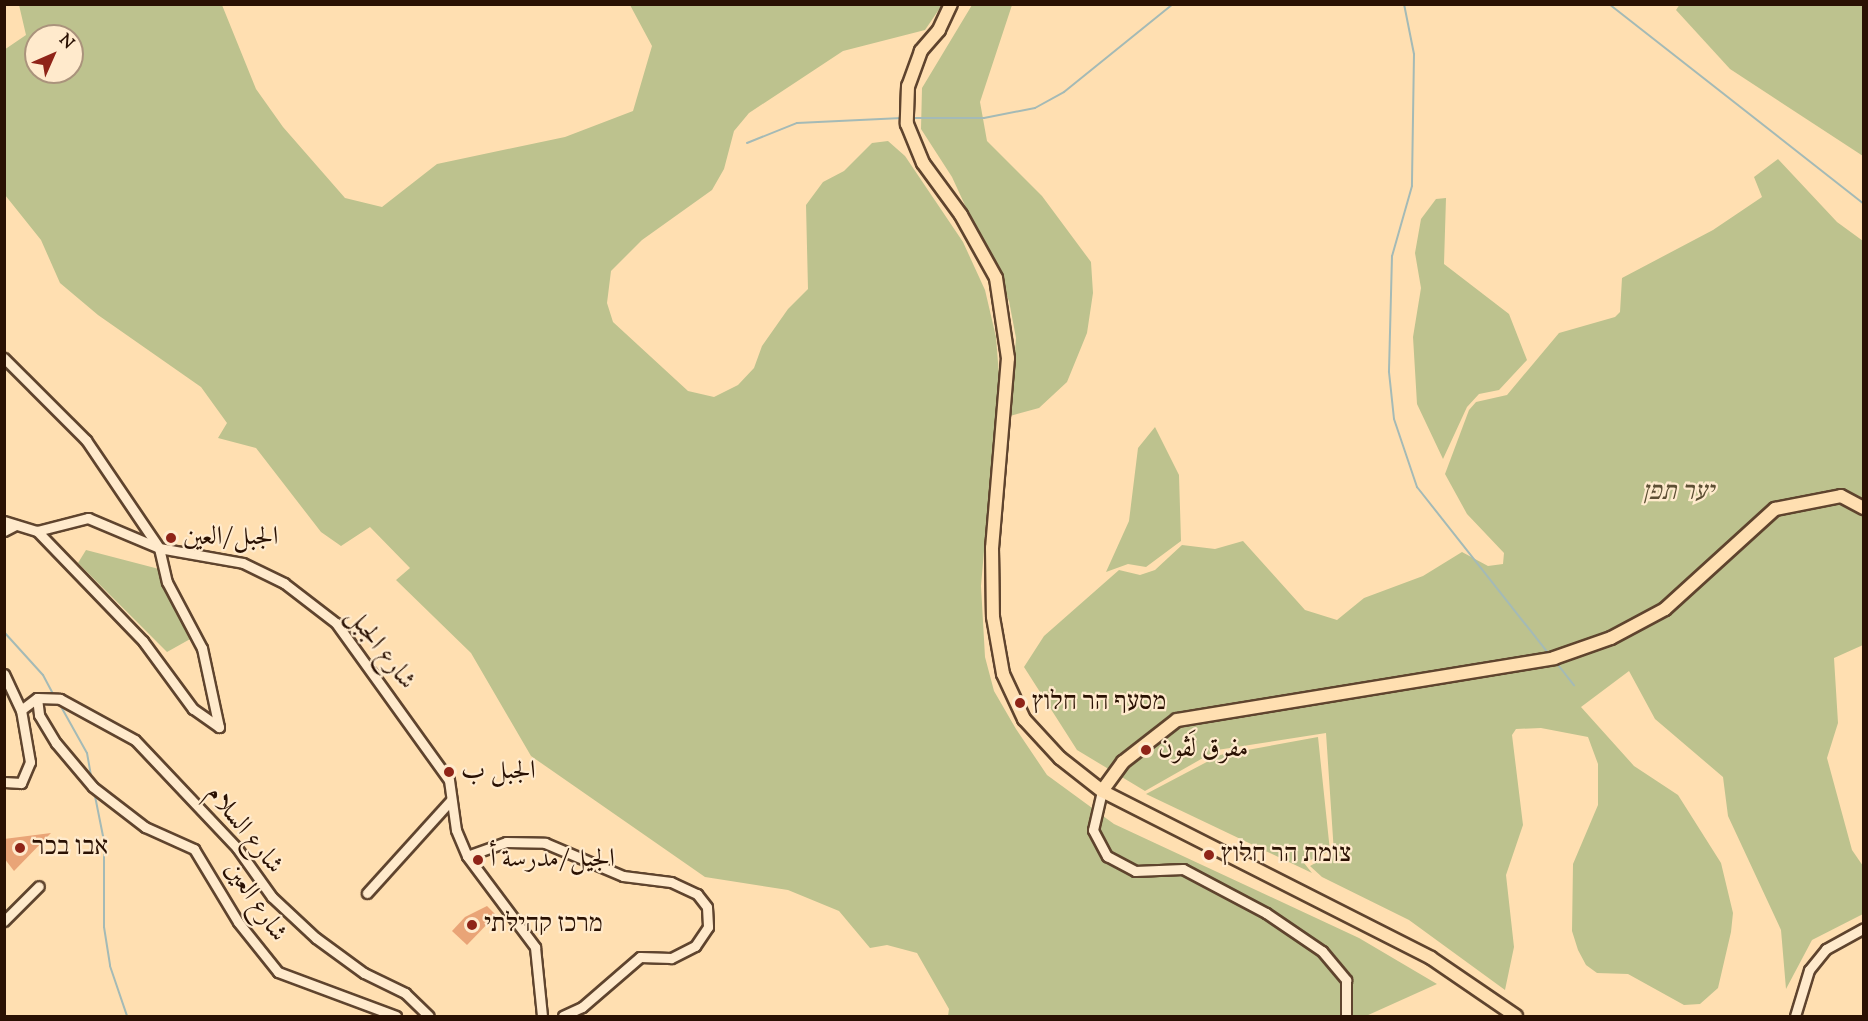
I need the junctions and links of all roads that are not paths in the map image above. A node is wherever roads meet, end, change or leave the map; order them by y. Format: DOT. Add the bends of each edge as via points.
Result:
graph roads {
  1 [pos="951,4"];
  2 [pos="4,358"];
  3 [pos="1863,508"];
  4 [pos="4,521"];
  5 [pos="16,525"];
  6 [pos="4,531"];
  7 [pos="37,531"];
  8 [pos="159,548"];
  9 [pos="4,674"];
  10 [pos="37,698"];
  11 [pos="21,710"];
  12 [pos="4,782"];
  13 [pos="1102,791"];
  14 [pos="451,800"];
  15 [pos="467,856"];
  16 [pos="39,886"];
  17 [pos="367,893"];
  18 [pos="4,921"];
  19 [pos="1863,928"];
  20 [pos="396,1017"];
  21 [pos="429,1017"];
  22 [pos="542,1017"];
  23 [pos="563,1017"];
  24 [pos="1346,1017"];
  25 [pos="1516,1017"];
  26 [pos="1795,1017"];
  1 -- 13 [label="main road" via="921,51 908,86 907,124 923,163 961,215 996,278 1008,358 992,548 993,616 1003,674 1024,719 1041,741"];
  2 -- 8 [label="street" via="86,440"];
  3 -- 13 [label="main road" via="1841,496 1775,509 1665,609 1611,638 1554,658 1177,720 1123,762"];
  4 -- 5 [label="street"];
  5 -- 6 [label="street"];
  5 -- 7 [label="street"];
  7 -- 8 [label="street, شارع الجبل" via="88,518"];
  7 -- 8 [label="street" via="142,641 193,709 219,727 202,648 167,582"];
  8 -- 14 [label="street, شارع الجبل" via="243,564 312,600 336,623 430,750 449,780"];
  9 -- 11 [label="street"];
  10 -- 11 [label="street"];
  10 -- 20 [label="street, شارع العين" via="39,715 56,743 93,787 145,826 194,849 238,922 278,972"];
  10 -- 21 [label="street, شارع السلام" via="60,699 135,740 237,848 272,897 316,938 364,973 405,993"];
  11 -- 12 [label="street" via="30,762 21,783"];
  13 -- 24 [label="street" via="1093,830 1107,856 1135,871 1183,869 1266,913 1322,951 1346,980"];
  13 -- 25 [label="main road" via="1431,958"];
  14 -- 15 [label="street, شارع الجبل" via="456,830"];
  14 -- 17 [label="street"];
  15 -- 22 [label="street, شارع الجبل" via="535,947"];
  15 -- 23 [label="street" via="506,842 545,843 622,876 671,882 697,894 707,907 708,927 695,946 671,958 640,957 582,1007"];
  16 -- 18 [label="street"];
  19 -- 26 [label="street" via="1826,949 1809,970"];
}
